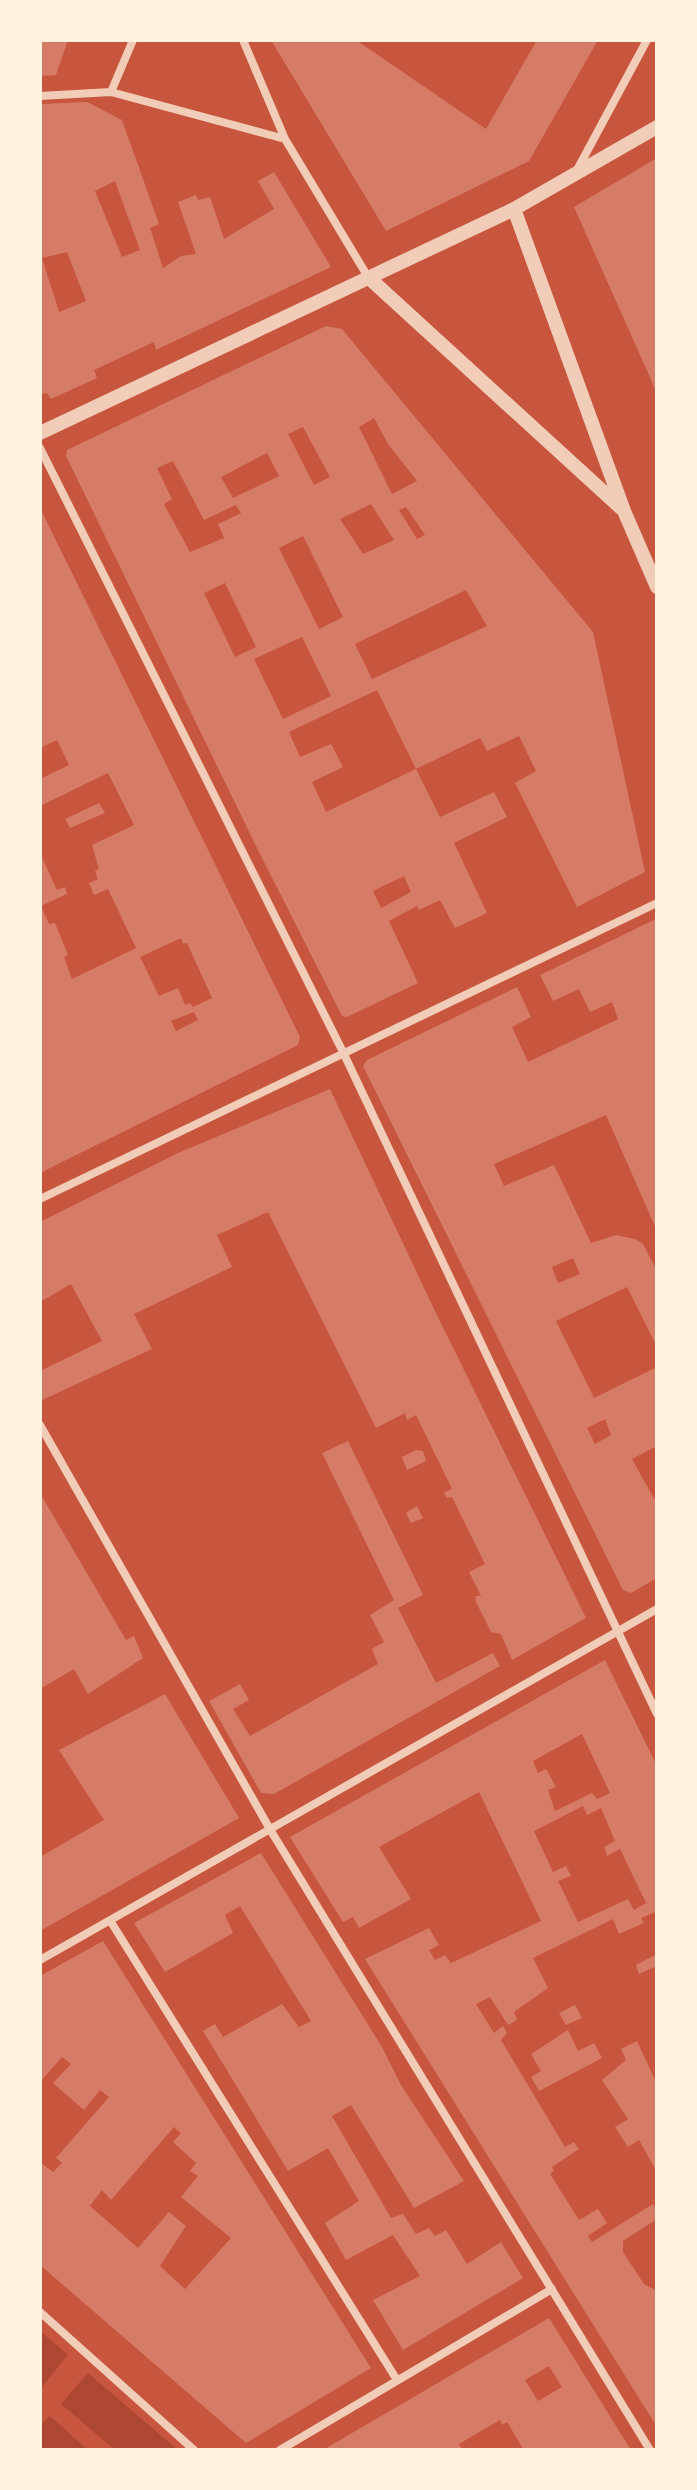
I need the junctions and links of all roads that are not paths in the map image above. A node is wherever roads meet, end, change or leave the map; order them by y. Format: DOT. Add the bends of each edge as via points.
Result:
graph roads {
  1 [pos="133,40"];
  2 [pos="243,40"];
  3 [pos="647,40"];
  4 [pos="111,92"];
  5 [pos="40,96"];
  6 [pos="657,127"];
  7 [pos="285,139"];
  8 [pos="573,177"];
  9 [pos="514,209"];
  10 [pos="368,277"];
  11 [pos="40,433"];
  12 [pos="40,448"];
  13 [pos="624,511"];
  14 [pos="657,587"];
  15 [pos="657,903"];
  16 [pos="343,1052"];
  17 [pos="40,1199"];
  18 [pos="40,1425"];
  19 [pos="657,1609"];
  20 [pos="617,1633"];
  21 [pos="657,1714"];
  22 [pos="271,1831"];
  23 [pos="111,1922"];
  24 [pos="40,1960"];
  25 [pos="552,2289"];
  26 [pos="40,2312"];
  27 [pos="397,2380"];
  28 [pos="194,2450"];
  29 [pos="280,2450"];
  30 [pos="650,2450"];
  1 -- 4 [label="street"];
  2 -- 7 [label="street"];
  3 -- 8 [label="street"];
  4 -- 5 [label="street"];
  4 -- 7 [label="street"];
  6 -- 8 [label="street"];
  7 -- 10 [label="street"];
  8 -- 9 [label="street"];
  9 -- 10 [label="street"];
  9 -- 13 [label="street"];
  10 -- 11 [label="street"];
  10 -- 13 [label="street"];
  12 -- 16 [label="street"];
  13 -- 14 [label="street"];
  15 -- 16 [label="street"];
  16 -- 17 [label="street"];
  16 -- 20 [label="street"];
  18 -- 22 [label="street"];
  19 -- 20 [label="street"];
  20 -- 21 [label="street"];
  20 -- 22 [label="street"];
  22 -- 23 [label="street"];
  22 -- 25 [label="street"];
  23 -- 24 [label="street"];
  23 -- 27 [label="street"];
  25 -- 27 [label="street"];
  25 -- 30 [label="street"];
  26 -- 28 [label="street"];
  27 -- 29 [label="street"];
}
